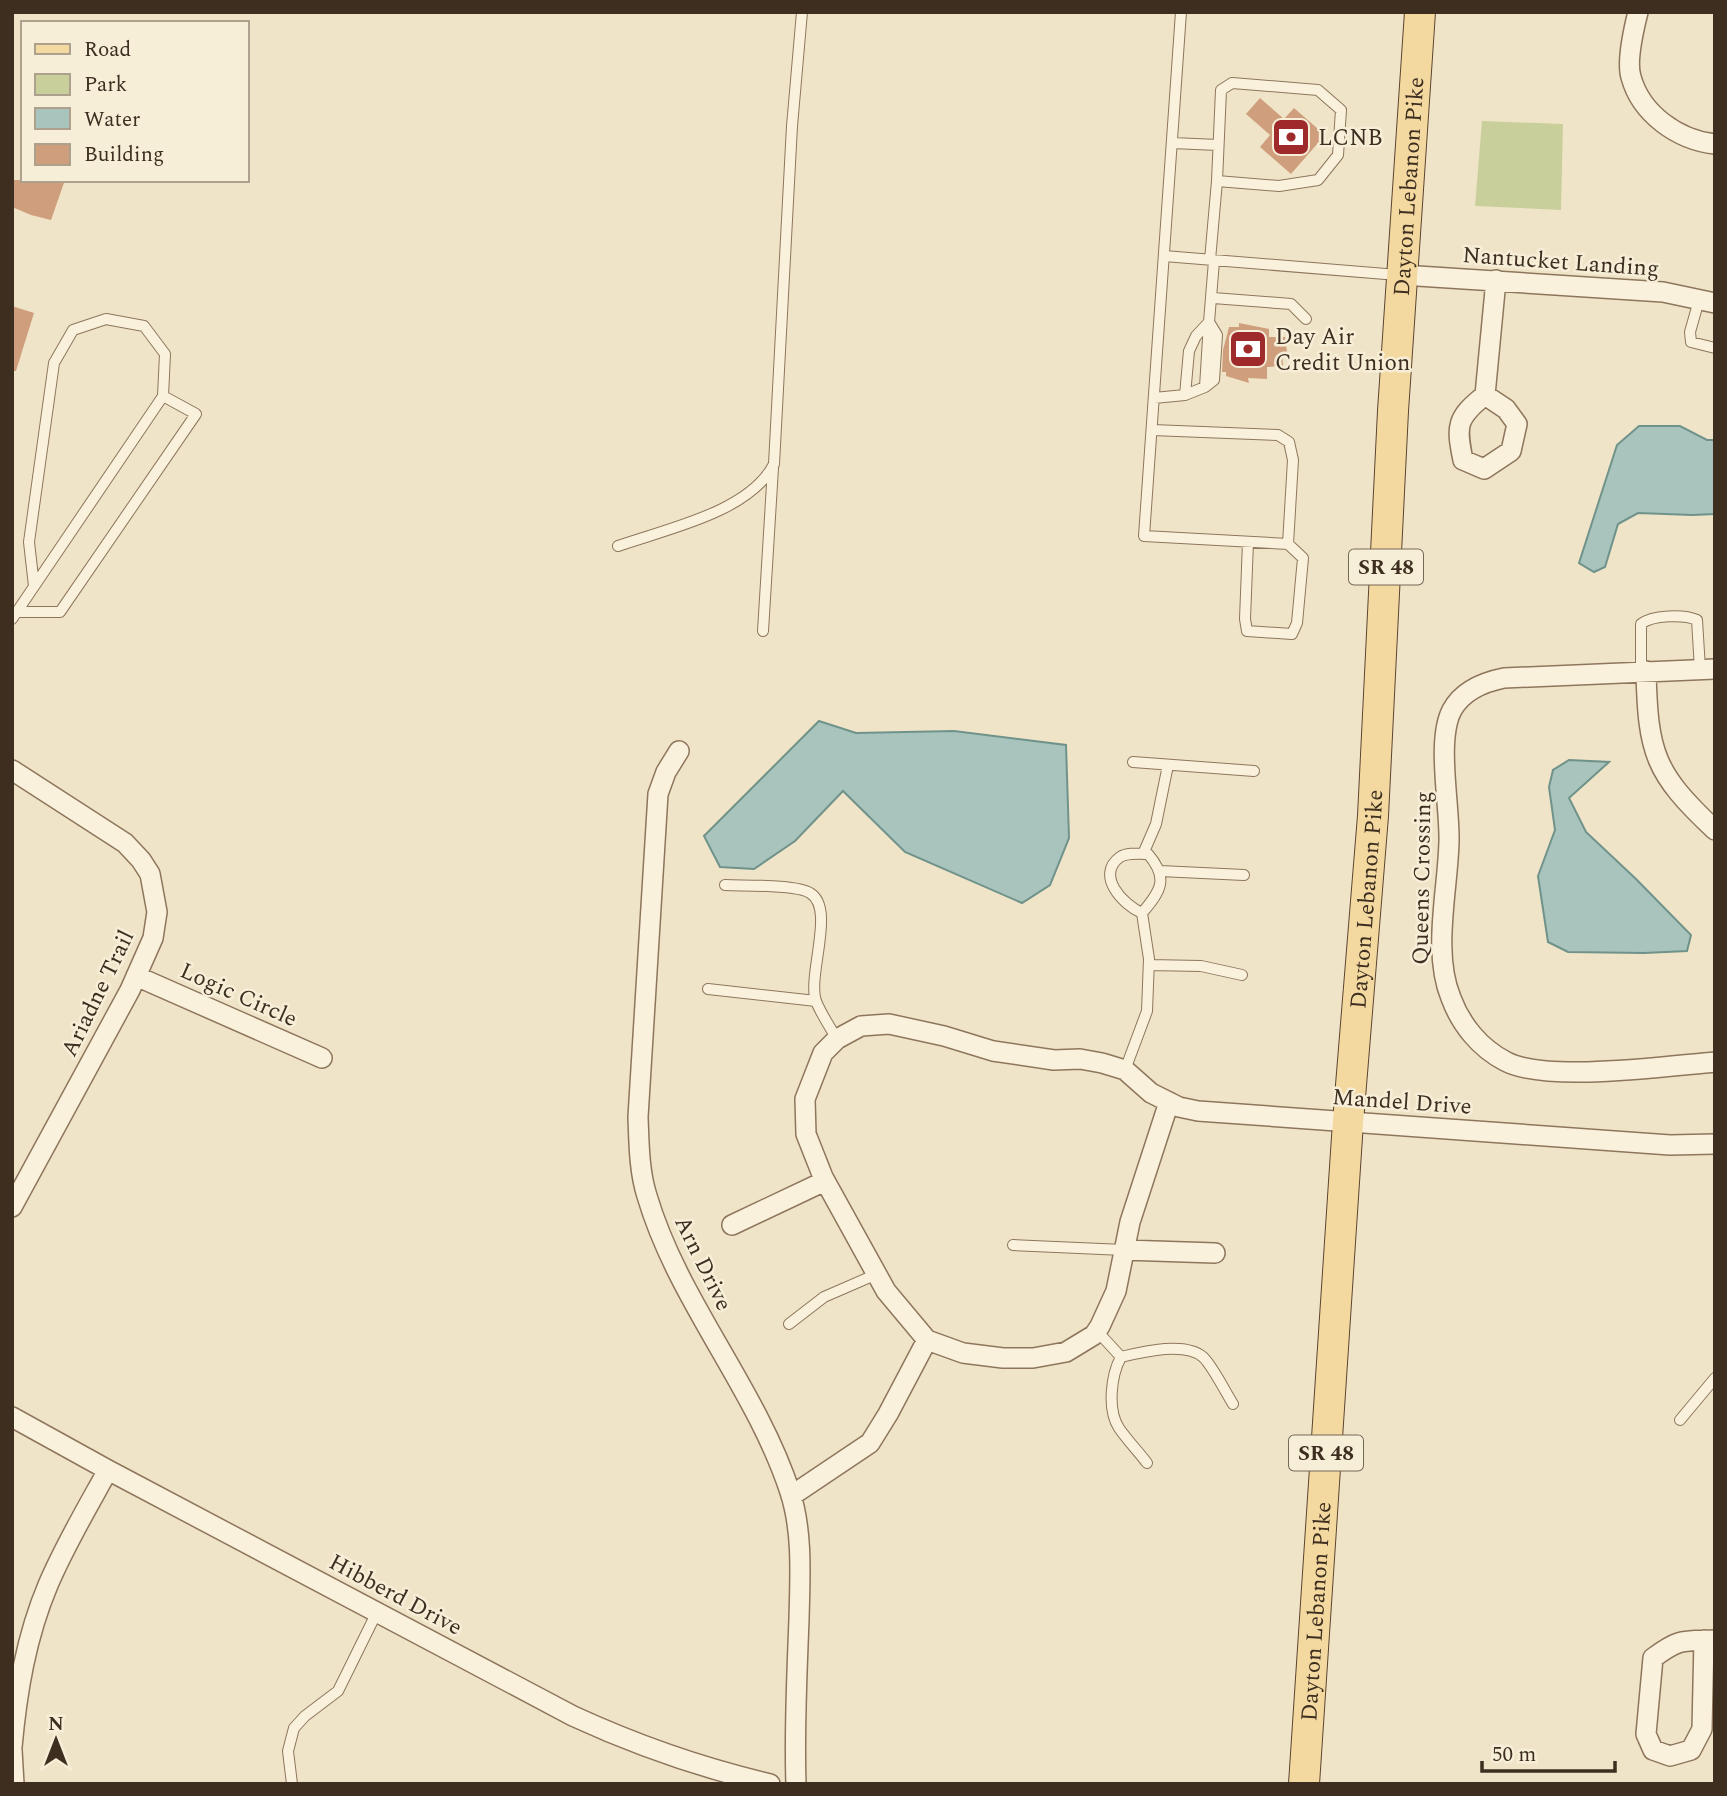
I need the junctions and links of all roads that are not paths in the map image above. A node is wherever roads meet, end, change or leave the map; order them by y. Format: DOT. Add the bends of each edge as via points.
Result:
graph roads {
  1 [pos="803,12"];
  2 [pos="1181,12"];
  3 [pos="1420,12"];
  4 [pos="1638,12"];
  5 [pos="1172,144"];
  6 [pos="1715,144"];
  7 [pos="1219,145"];
  8 [pos="1217,181"];
  9 [pos="1164,256"];
  10 [pos="1212,260"];
  11 [pos="1402,275"];
  12 [pos="1496,280"];
  13 [pos="1213,298"];
  14 [pos="1707,302"];
  15 [pos="1306,319"];
  16 [pos="1209,322"];
  17 [pos="1715,348"];
  18 [pos="1185,395"];
  19 [pos="1485,395"];
  20 [pos="163,396"];
  21 [pos="1154,398"];
  22 [pos="1152,430"];
  23 [pos="774,464"];
  24 [pos="1248,542"];
  25 [pos="1288,544"];
  26 [pos="618,546"];
  27 [pos="34,586"];
  28 [pos="15,616"];
  29 [pos="763,631"];
  30 [pos="1708,669"];
  31 [pos="1643,671"];
  32 [pos="679,751"];
  33 [pos="1133,762"];
  34 [pos="1168,765"];
  35 [pos="12,770"];
  36 [pos="1254,771"];
  37 [pos="1715,830"];
  38 [pos="1143,854"];
  39 [pos="1160,871"];
  40 [pos="1244,875"];
  41 [pos="725,885"];
  42 [pos="1142,913"];
  43 [pos="1149,965"];
  44 [pos="1242,975"];
  45 [pos="136,976"];
  46 [pos="708,989"];
  47 [pos="816,1001"];
  48 [pos="837,1039"];
  49 [pos="322,1058"];
  50 [pos="1715,1062"];
  51 [pos="1125,1070"];
  52 [pos="1169,1102"];
  53 [pos="1348,1122"];
  54 [pos="1715,1144"];
  55 [pos="825,1181"];
  56 [pos="12,1207"];
  57 [pos="732,1225"];
  58 [pos="1013,1245"];
  59 [pos="1124,1250"];
  60 [pos="1215,1253"];
  61 [pos="877,1274"];
  62 [pos="789,1324"];
  63 [pos="1097,1331"];
  64 [pos="927,1340"];
  65 [pos="1121,1357"];
  66 [pos="1715,1378"];
  67 [pos="1233,1404"];
  68 [pos="12,1417"];
  69 [pos="1680,1420"];
  70 [pos="1147,1463"];
  71 [pos="108,1470"];
  72 [pos="791,1496"];
  73 [pos="377,1612"];
  74 [pos="1710,1640"];
  75 [pos="12,1749"];
  76 [pos="14,1784"];
  77 [pos="292,1784"];
  78 [pos="770,1784"];
  79 [pos="796,1784"];
  80 [pos="1304,1784"];
  1 -- 23 [label="lane" via="792,126"];
  2 -- 5 [label="lane"];
  3 -- 11 [label="main road, Dayton Lebanon Pike / SR 48"];
  4 -- 6 [label="street" via="1630,75 1643,103 1667,127 1698,142"];
  5 -- 7 [label="lane"];
  5 -- 9 [label="lane"];
  7 -- 8 [label="lane"];
  7 -- 8 [label="lane" via="1221,90 1232,83 1318,90 1341,110 1338,155 1318,180 1279,186"];
  8 -- 10 [label="lane"];
  9 -- 10 [label="lane"];
  9 -- 21 [label="lane"];
  10 -- 11 [label="lane"];
  10 -- 13 [label="lane"];
  11 -- 12 [label="street, Nantucket Landing"];
  11 -- 53 [label="main road, Dayton Lebanon Pike / SR 48" via="1373,816"];
  12 -- 14 [label="street, Nantucket Landing" via="1663,292"];
  12 -- 19 [label="street"];
  13 -- 15 [label="lane" via="1291,304"];
  13 -- 16 [label="lane"];
  14 -- 17 [label="lane" via="1689,332 1691,342"];
  16 -- 18 [label="lane" via="1189,351"];
  16 -- 18 [label="lane" via="1205,387"];
  18 -- 21 [label="lane"];
  20 -- 27 [label="lane"];
  20 -- 27 [label="lane" via="165,354 144,326 106,319 74,330 54,363 29,541"];
  20 -- 28 [label="lane" via="196,414 60,612"];
  21 -- 22 [label="lane"];
  22 -- 24 [label="lane" via="1144,536"];
  22 -- 25 [label="lane" via="1278,435 1289,442 1293,460"];
  23 -- 26 [label="lane" via="743,498"];
  23 -- 29 [label="lane"];
  24 -- 25 [label="lane"];
  24 -- 25 [label="lane" via="1247,631 1292,634 1303,558"];
  27 -- 28 [label="lane"];
  30 -- 31 [label="street, Queens Crossing"];
  30 -- 31 [label="lane" via="1697,621 1668,618 1641,624"];
  31 -- 37 [label="street" via="1647,721 1659,765"];
  31 -- 50 [label="street, Queens Crossing" via="1504,678 1475,687 1452,709 1444,744 1449,841 1445,980 1451,1000 1476,1040 1518,1067 1593,1071"];
  32 -- 72 [label="street, Arn Drive" via="659,794 638,1117 640,1160 662,1239 777,1456"];
  33 -- 34 [label="lane"];
  34 -- 36 [label="lane"];
  34 -- 38 [label="lane" via="1156,824"];
  35 -- 45 [label="street, Ariadne Trail" via="125,843 150,874 156,912 153,938"];
  38 -- 39 [label="lane" via="1148,854"];
  38 -- 42 [label="lane" via="1121,857 1111,880 1129,908"];
  39 -- 40 [label="lane"];
  39 -- 42 [label="lane" via="1157,891"];
  41 -- 47 [label="lane" via="794,888 817,898 821,910"];
  42 -- 43 [label="lane"];
  43 -- 44 [label="lane" via="1201,967"];
  43 -- 51 [label="lane" via="1147,1011"];
  45 -- 49 [label="street, Logic Circle"];
  45 -- 56 [label="street, Ariadne Trail"];
  46 -- 47 [label="lane"];
  47 -- 48 [label="lane"];
  48 -- 51 [label="street, Mandel Drive" via="861,1026 889,1024 993,1051 1080,1059"];
  48 -- 55 [label="street" via="823,1054 805,1099 806,1134"];
  51 -- 52 [label="street, Mandel Drive"];
  52 -- 53 [label="street, Mandel Drive" via="1198,1111"];
  52 -- 59 [label="street"];
  53 -- 54 [label="street, Mandel Drive"];
  53 -- 80 [label="main road, Dayton Lebanon Pike / SR 48"];
  55 -- 57 [label="street"];
  55 -- 61 [label="street"];
  58 -- 59 [label="lane"];
  59 -- 60 [label="street"];
  59 -- 63 [label="street" via="1116,1292"];
  61 -- 62 [label="lane" via="824,1297"];
  61 -- 64 [label="street"];
  63 -- 64 [label="street" via="1066,1352 1033,1358 963,1353"];
  63 -- 65 [label="lane"];
  64 -- 72 [label="street" via="870,1443"];
  65 -- 67 [label="lane" via="1156,1349 1203,1356"];
  65 -- 70 [label="lane" via="1113,1386 1117,1426"];
  66 -- 69 [label="lane"];
  68 -- 71 [label="street, Hibberd Drive"];
  71 -- 73 [label="street, Hibberd Drive"];
  71 -- 75 [label="street" via="63,1552 34,1624 24,1659"];
  72 -- 79 [label="street, Arn Drive" via="800,1575"];
  73 -- 77 [label="lane" via="338,1691 293,1728 288,1751"];
  73 -- 78 [label="street, Hibberd Drive" via="618,1736"];
  74 -- 74 [label="street" via="1702,1730 1691,1750 1670,1756 1653,1750 1646,1734 1653,1658 1675,1642"];
  75 -- 76 [label="street"];
}
